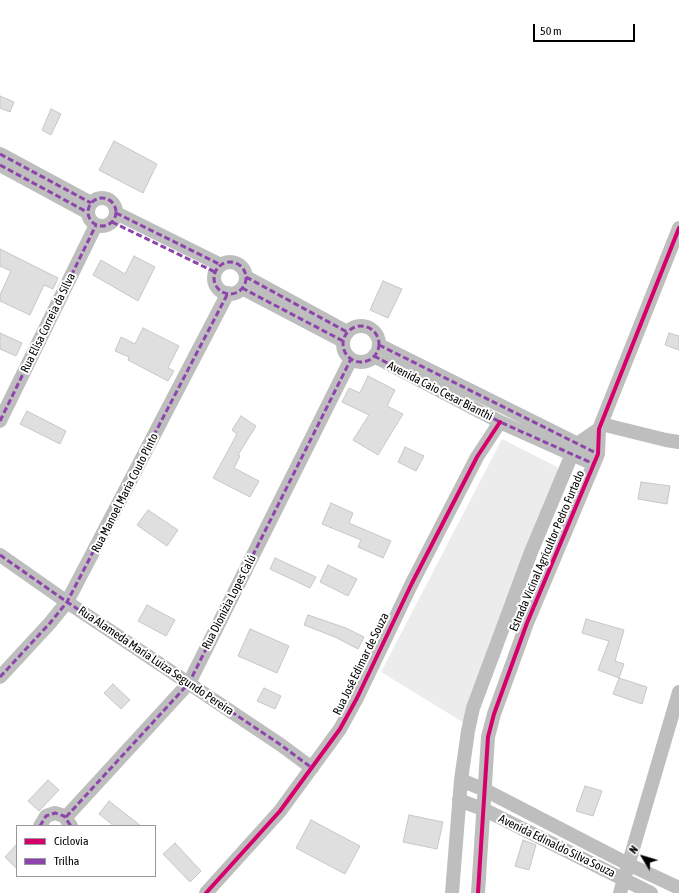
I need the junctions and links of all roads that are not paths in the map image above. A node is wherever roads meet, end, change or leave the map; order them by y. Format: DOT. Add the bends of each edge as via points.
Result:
graph roads {
  1 [pos="0,154"];
  2 [pos="0,165"];
  3 [pos="89,208"];
  4 [pos="114,217"];
  5 [pos="96,225"];
  6 [pos="679,228"];
  7 [pos="218,268"];
  8 [pos="244,283"];
  9 [pos="228,294"];
  10 [pos="345,337"];
  11 [pos="377,351"];
  12 [pos="350,359"];
  13 [pos="0,421"];
  14 [pos="500,422"];
  15 [pos="600,426"];
  16 [pos="679,442"];
  17 [pos="574,449"];
  18 [pos="596,459"];
  19 [pos="0,555"];
  20 [pos="67,602"];
  21 [pos="0,677"];
  22 [pos="189,682"];
  23 [pos="679,692"];
  24 [pos="312,768"];
  25 [pos="461,780"];
  26 [pos="485,790"];
  27 [pos="459,800"];
  28 [pos="484,810"];
  29 [pos="68,822"];
  30 [pos="40,825"];
  31 [pos="628,864"];
  32 [pos="622,886"];
  33 [pos="679,888"];
  34 [pos="206,893"];
  35 [pos="452,893"];
  36 [pos="478,893"];
  37 [pos="651,893"];
  1 -- 3 [label="street"];
  2 -- 3 [label="street"];
  3 -- 4 [label="street" via="98,198 108,199 115,206"];
  3 -- 5 [label="street" via="90,221"];
  4 -- 5 [label="street" via="102,226"];
  4 -- 7 [label="street"];
  5 -- 13 [label="street, Rua Elisa Correia da Silva"];
  6 -- 15 [label="street, Estrada Vicinal Agricultor Pedro Furtado"];
  7 -- 8 [label="street" via="225,262 235,262 243,268"];
  7 -- 9 [label="street" via="214,277 216,286"];
  8 -- 9 [label="street" via="238,292"];
  8 -- 10 [label="street"];
  9 -- 20 [label="street, Rua Manoel Maria Couto Pinto"];
  10 -- 11 [label="street, Avenida Caio Cesar Bianthi" via="357,326 368,327 376,334"];
  10 -- 12 [label="street" via="344,352"];
  11 -- 12 [label="street, Avenida Caio Cesar Bianthi" via="366,362"];
  11 -- 14 [label="street, Avenida Caio Cesar Bianthi"];
  11 -- 17 [label="street, Avenida Caio Cesar Bianthi"];
  12 -- 22 [label="street, Rua Dionizia Lopes Calú"];
  14 -- 17 [label="street, Avenida Caio Cesar Bianthi"];
  14 -- 24 [label="street, Rua José Edimar de Souza" via="477,457 340,729"];
  15 -- 16 [label="street"];
  15 -- 17 [label="street"];
  15 -- 18 [label="street, Estrada Vicinal Agricultor Pedro Furtado"];
  17 -- 18 [label="street, Avenida Caio Cesar Bianthi"];
  17 -- 25 [label="street, Estrada Vicinal Agricultor Pedro Furtado" via="531,552 473,708"];
  18 -- 26 [label="street, Estrada Vicinal Agricultor Pedro Furtado" via="527,623 494,714 488,737"];
  19 -- 20 [label="street, Rua Alameda Maria Luiza Segundo Pereira"];
  20 -- 21 [label="street, Rua Manoel Maria Couto Pinto"];
  20 -- 22 [label="street, Rua Alameda Maria Luiza Segundo Pereira"];
  22 -- 24 [label="street, Rua Alameda Maria Luiza Segundo Pereira"];
  22 -- 29 [label="street, Rua Dionizia Lopes Calú"];
  23 -- 31 [label="street"];
  24 -- 34 [label="street, Rua José Edimar de Souza" via="280,811"];
  25 -- 26 [label="street, Avenida Edinaldo Silva Souza"];
  25 -- 27 [label="street, Estrada Vicinal Agricultor Pedro Furtado"];
  26 -- 28 [label="street, Estrada Vicinal Agricultor Pedro Furtado"];
  26 -- 31 [label="street, Avenida Edinaldo Silva Souza"];
  27 -- 28 [label="street, Avenida Edinaldo Silva Souza"];
  27 -- 35 [label="street, Estrada Vicinal Agricultor Pedro Furtado"];
  28 -- 32 [label="street, Avenida Edinaldo Silva Souza"];
  28 -- 36 [label="street, Estrada Vicinal Agricultor Pedro Furtado"];
  29 -- 30 [label="street, Rua Dionizia Lopes Calú" via="60,814 50,814"];
  31 -- 32 [label="street"];
  31 -- 33 [label="street, Avenida Edinaldo Silva Souza"];
  32 -- 37 [label="street, Avenida Edinaldo Silva Souza"];
}
